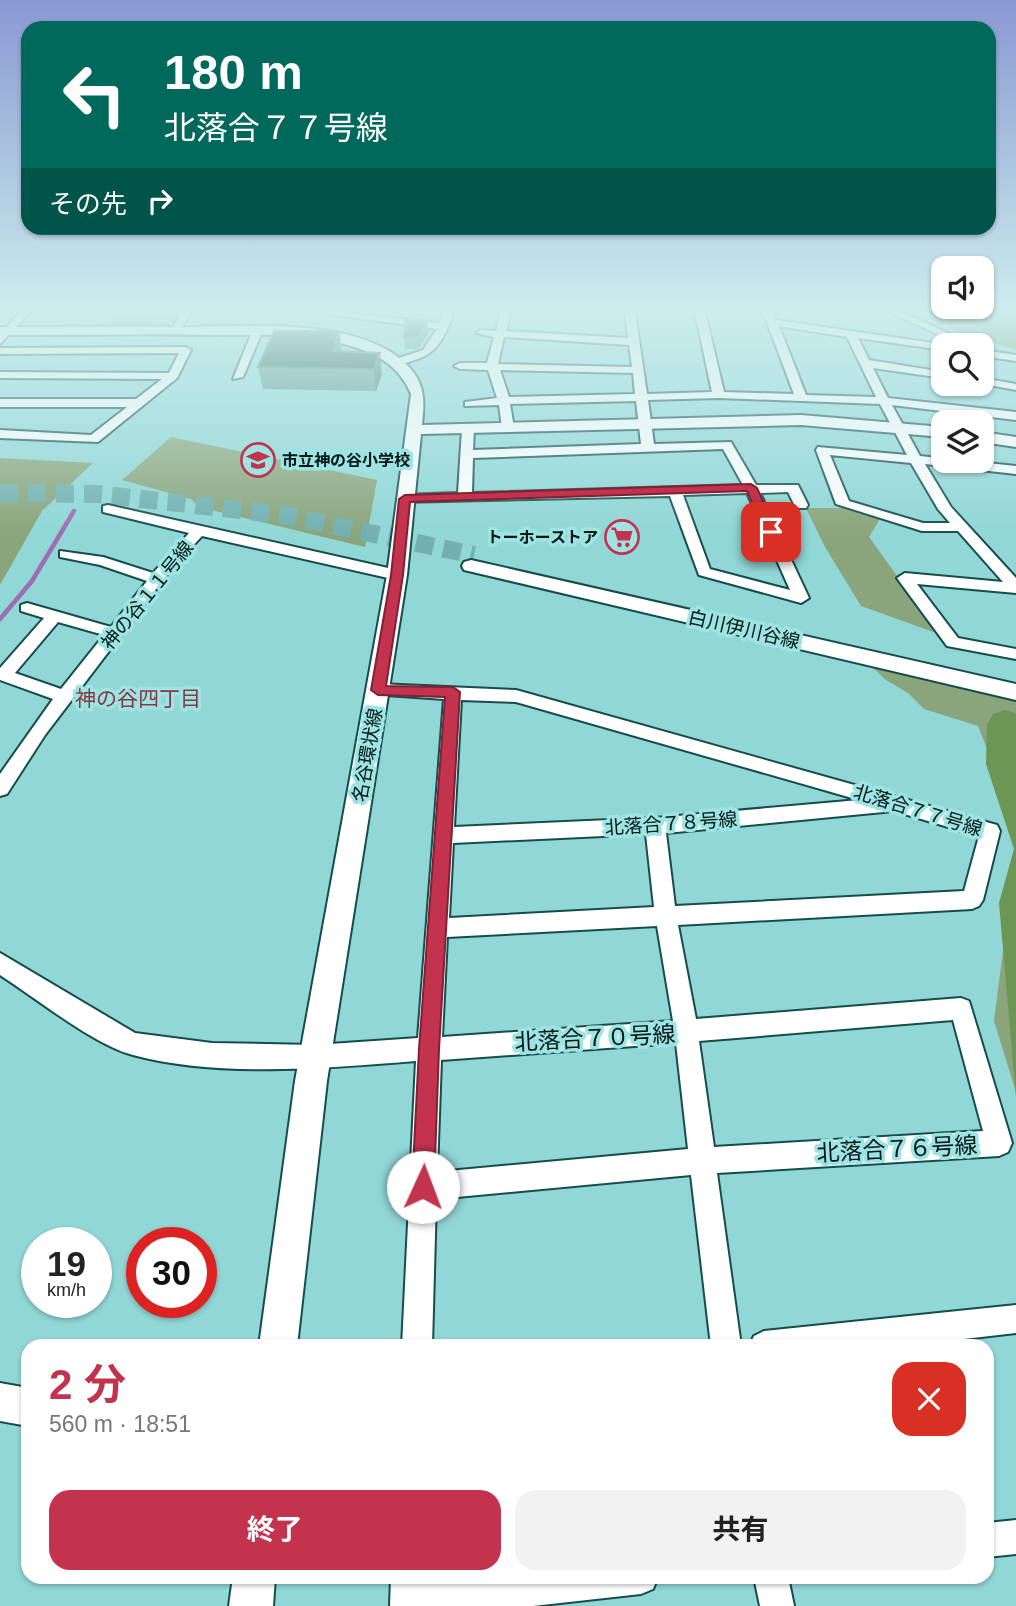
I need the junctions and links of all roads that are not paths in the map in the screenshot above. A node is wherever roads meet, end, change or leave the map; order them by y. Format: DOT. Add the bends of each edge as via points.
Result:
graph roads {
  1 [pos="160,387"];
  2 [pos="416,387"];
  3 [pos="499,387"];
  4 [pos="638,387"];
  5 [pos="717,387"];
  6 [pos="797,387"];
  7 [pos="877,387"];
  8 [pos="719,395"];
  9 [pos="801,397"];
  10 [pos="640,398"];
  11 [pos="504,401"];
  12 [pos="884,401"];
  13 [pos="0,403"];
  14 [pos="142,403"];
  15 [pos="469,404"];
  16 [pos="1016,416"];
  17 [pos="643,423"];
  18 [pos="896,426"];
  19 [pos="508,428"];
  20 [pos="468,429"];
  21 [pos="413,430"];
  22 [pos="931,430"];
  23 [pos="0,433"];
  24 [pos="994,439"];
  25 [pos="1016,442"];
  26 [pos="648,448"];
  27 [pos="466,454"];
  28 [pos="915,457"];
  29 [pos="1015,472"];
  30 [pos="751,488"];
  31 [pos="674,489"];
  32 [pos="465,496"];
  33 [pos="405,499"];
  34 [pos="801,505"];
  35 [pos="108,509"];
  36 [pos="960,527"];
  37 [pos="199,531"];
  38 [pos="65,554"];
  39 [pos="397,575"];
  40 [pos="156,579"];
  41 [pos="1016,588"];
  42 [pos="27,608"];
  43 [pos="54,616"];
  44 [pos="115,633"];
  45 [pos="1016,654"];
  46 [pos="2,674"];
  47 [pos="1016,679"];
  48 [pos="378,690"];
  49 [pos="453,692"];
  50 [pos="1016,692"];
  51 [pos="65,697"];
  52 [pos="3,780"];
  53 [pos="899,804"];
  54 [pos="655,826"];
  55 [pos="443,835"];
  56 [pos="666,918"];
  57 [pos="437,928"];
  58 [pos="0,963"];
  59 [pos="686,1031"];
  60 [pos="429,1049"];
  61 [pos="315,1057"];
  62 [pos="702,1161"];
  63 [pos="423,1187"];
  64 [pos="1016,1318"];
  65 [pos="279,1339"];
  66 [pos="417,1339"];
  67 [pos="725,1339"];
  68 [pos="827,1339"];
  69 [pos="0,1402"];
  70 [pos="21,1406"];
  71 [pos="1016,1537"];
  72 [pos="994,1539"];
  73 [pos="253,1584"];
  74 [pos="549,1584"];
  75 [pos="772,1584"];
  76 [pos="407,1595"];
  77 [pos="251,1606"];
  78 [pos="777,1606"];
  1 -- 14 [label="street"];
  2 -- 21 [label="street, 名谷環状線"];
  3 -- 11 [label="street"];
  4 -- 10 [label="street"];
  5 -- 8 [label="street"];
  6 -- 9 [label="street"];
  7 -- 12 [label="street"];
  8 -- 9 [label="street"];
  8 -- 10 [label="street"];
  9 -- 12 [label="street"];
  10 -- 11 [label="street"];
  10 -- 17 [label="street"];
  11 -- 15 [label="street"];
  11 -- 19 [label="street"];
  12 -- 16 [label="street"];
  12 -- 18 [label="street"];
  13 -- 14 [label="street"];
  14 -- 23 [label="street" via="94,439"];
  17 -- 18 [label="street" via="801,420"];
  17 -- 19 [label="street"];
  17 -- 26 [label="street"];
  18 -- 22 [label="street"];
  18 -- 28 [label="street"];
  19 -- 20 [label="street"];
  20 -- 21 [label="street"];
  20 -- 27 [label="street"];
  21 -- 33 [label="street, 名谷環状線"];
  24 -- 25 [label="street"];
  26 -- 27 [label="street"];
  26 -- 30 [label="street" via="727,445"];
  27 -- 32 [label="street"];
  28 -- 29 [label="street"];
  28 -- 36 [label="street"];
  28 -- 36 [label="street" via="822,450 843,504 922,527"];
  30 -- 31 [label="street"];
  30 -- 31 [label="street" via="801,598 704,572"];
  30 -- 34 [label="street" via="793,488"];
  31 -- 32 [label="street"];
  32 -- 33 [label="street"];
  33 -- 39 [label="street, 名谷環状線"];
  35 -- 37 [label="street"];
  36 -- 41 [label="street"];
  37 -- 39 [label="street, 神の谷１１号線"];
  37 -- 40 [label="street, 神の谷１１号線"];
  38 -- 40 [label="street"];
  39 -- 48 [label="street, 名谷環状線"];
  40 -- 44 [label="street, 神の谷１１号線"];
  41 -- 45 [label="street" via="905,578 953,642"];
  42 -- 43 [label="street"];
  43 -- 44 [label="street"];
  43 -- 46 [label="street"];
  44 -- 51 [label="street, 神の谷１１号線"];
  46 -- 51 [label="street"];
  47 -- 50 [label="street, 白川伊川谷線" via="473,561"];
  48 -- 49 [label="street, 北落合７７号線"];
  48 -- 61 [label="street, 名谷環状線"];
  49 -- 53 [label="street, 北落合７７号線" via="516,696"];
  49 -- 55 [label="street"];
  51 -- 52 [label="street, 神の谷１１号線"];
  53 -- 54 [label="street, 北落合７８号線"];
  53 -- 56 [label="street, 北落合７７号線" via="990,831 972,900"];
  54 -- 55 [label="street, 北落合７８号線"];
  54 -- 56 [label="street"];
  55 -- 57 [label="street"];
  56 -- 57 [label="street, 北落合７７号線"];
  56 -- 59 [label="street"];
  57 -- 60 [label="street"];
  58 -- 61 [label="street" via="133,1044 212,1055"];
  59 -- 60 [label="street, 北落合７０号線"];
  59 -- 62 [label="street, 北落合７０号線"];
  59 -- 62 [label="street, 北落合７６号線" via="961,1009 999,1143"];
  60 -- 61 [label="street, 北落合７０号線"];
  60 -- 63 [label="street"];
  61 -- 65 [label="street, 名谷環状線"];
  62 -- 63 [label="street, 北落合７６号線"];
  62 -- 67 [label="street, 北落合７０号線"];
  63 -- 66 [label="street"];
  64 -- 68 [label="street"];
  69 -- 70 [label="street"];
  71 -- 72 [label="street"];
  73 -- 77 [label="street"];
  74 -- 76 [label="street"];
  75 -- 78 [label="street"];
}
